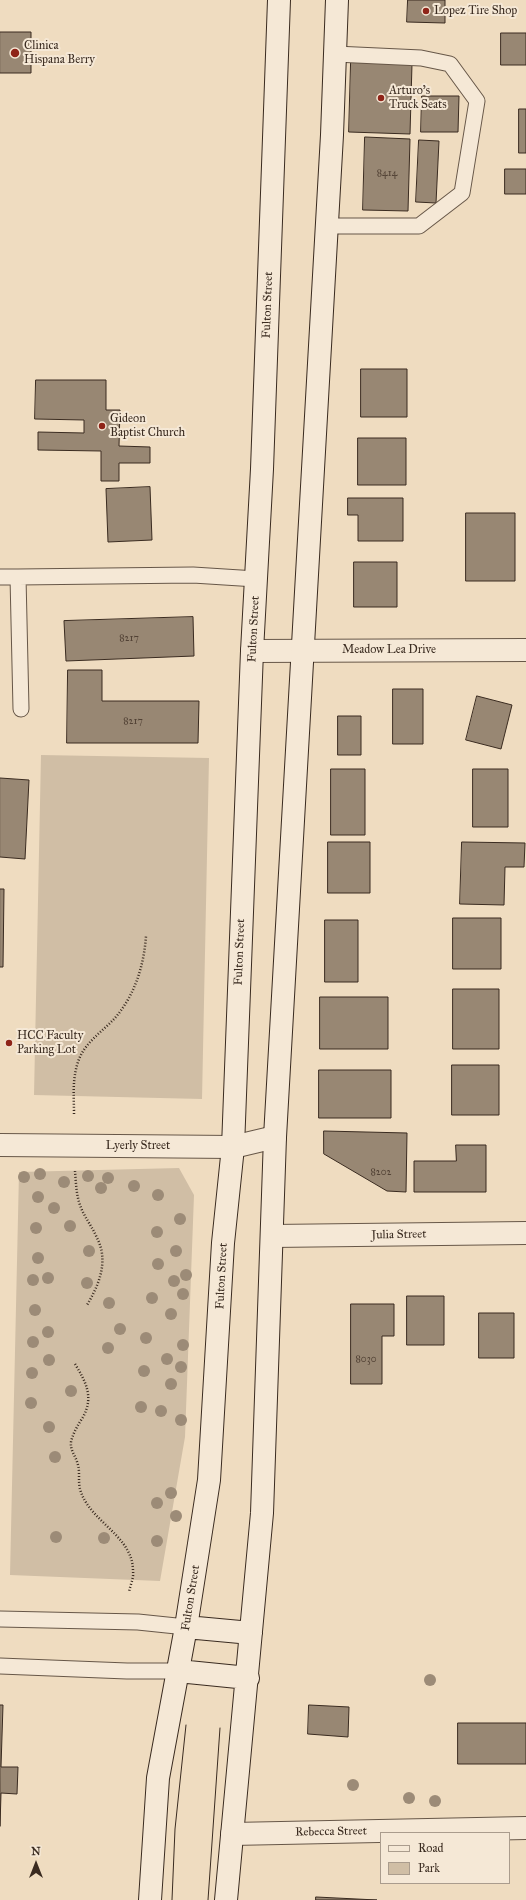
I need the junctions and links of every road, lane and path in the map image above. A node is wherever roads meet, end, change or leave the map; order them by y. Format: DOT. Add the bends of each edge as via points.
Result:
graph roads {
  1 [pos="279,0"];
  2 [pos="337,0"];
  3 [pos="335,54"];
  4 [pos="326,226"];
  5 [pos="0,577"];
  6 [pos="18,577"];
  7 [pos="256,579"];
  8 [pos="526,650"];
  9 [pos="252,651"];
  10 [pos="303,651"];
  11 [pos="21,709"];
  12 [pos="146,936"];
  13 [pos="74,1114"];
  14 [pos="275,1137"];
  15 [pos="0,1146"];
  16 [pos="233,1147"];
  17 [pos="75,1168"];
  18 [pos="526,1233"];
  19 [pos="272,1236"];
  20 [pos="86,1305"];
  21 [pos="75,1364"];
  22 [pos="128,1592"];
  23 [pos="0,1619"];
  24 [pos="186,1626"];
  25 [pos="251,1633"];
  26 [pos="0,1666"];
  27 [pos="178,1671"];
  28 [pos="248,1678"];
  29 [pos="526,1828"];
  30 [pos="232,1834"];
  31 [pos="150,1900"];
  32 [pos="226,1900"];
  1 -- 7 [label="main road, Fulton Street"];
  2 -- 3 [label="main road"];
  3 -- 4 [label="main road"];
  3 -- 4 [label="lane" via="421,58 450,64 477,101 462,193 419,226"];
  4 -- 10 [label="main road"];
  5 -- 6 [label="lane"];
  6 -- 7 [label="lane" via="193,575"];
  6 -- 11 [label="lane"];
  7 -- 9 [label="main road, Fulton Street"];
  8 -- 10 [label="main road, Meadow Lea Drive"];
  9 -- 10 [label="main road, Meadow Lea Drive"];
  9 -- 16 [label="main road, Fulton Street"];
  10 -- 14 [label="main road"];
  12 -- 13 [label="path" via="145,953 136,984 116,1017 91,1040 78,1061 73,1084"];
  14 -- 16 [label="main road, Lyerly Street"];
  14 -- 19 [label="main road"];
  15 -- 16 [label="main road, Lyerly Street"];
  16 -- 24 [label="main road, Fulton Street" via="223,1242 209,1480"];
  17 -- 20 [label="path" via="80,1204 85,1218 98,1238 102,1252 102,1268 97,1289"];
  18 -- 19 [label="main road, Julia Street"];
  19 -- 25 [label="main road" via="262,1513"];
  21 -- 22 [label="path" via="86,1383 89,1397 87,1408 71,1443 78,1465 80,1488 92,1510 128,1550 134,1572"];
  23 -- 24 [label="lane" via="138,1622"];
  24 -- 25 [label="main road"];
  24 -- 27 [label="main road, Fulton Street"];
  25 -- 28 [label="main road"];
  26 -- 27 [label="lane"];
  27 -- 28 [label="main road"];
  27 -- 31 [label="main road, Fulton Street" via="158,1778"];
  28 -- 30 [label="main road"];
  29 -- 30 [label="main road, Rebecca Street"];
  30 -- 32 [label="main road"];
}
